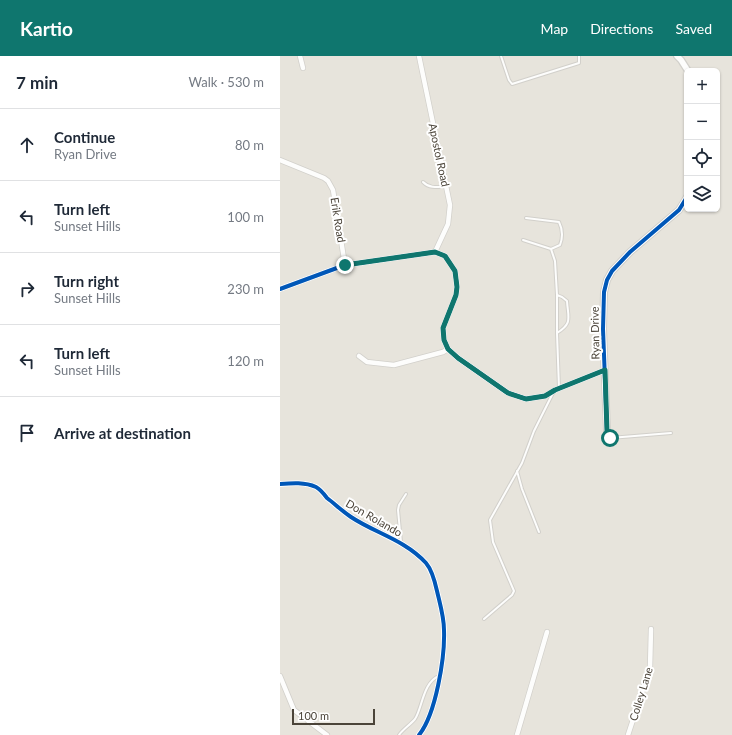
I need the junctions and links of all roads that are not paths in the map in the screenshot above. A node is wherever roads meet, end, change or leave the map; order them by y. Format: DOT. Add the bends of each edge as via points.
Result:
graph roads {
  1 [pos="300,56"];
  2 [pos="419,56"];
  3 [pos="502,56"];
  4 [pos="579,56"];
  5 [pos="677,56"];
  6 [pos="303,68"];
  7 [pos="686,68"];
  8 [pos="280,160"];
  9 [pos="423,182"];
  10 [pos="446,186"];
  11 [pos="684,202"];
  12 [pos="526,218"];
  13 [pos="523,240"];
  14 [pos="551,248"];
  15 [pos="435,252"];
  16 [pos="345,265"];
  17 [pos="280,289"];
  18 [pos="557,295"];
  19 [pos="557,332"];
  20 [pos="448,349"];
  21 [pos="359,356"];
  22 [pos="605,370"];
  23 [pos="557,390"];
  24 [pos="607,431"];
  25 [pos="671,433"];
  26 [pos="517,471"];
  27 [pos="280,484"];
  28 [pos="406,494"];
  29 [pos="539,532"];
  30 [pos="401,543"];
  31 [pos="484,619"];
  32 [pos="651,629"];
  33 [pos="547,632"];
  34 [pos="280,676"];
  35 [pos="439,676"];
  36 [pos="327,735"];
  37 [pos="399,735"];
  38 [pos="419,735"];
  39 [pos="517,735"];
  40 [pos="628,735"];
  1 -- 6 [label="street"];
  2 -- 10 [label="street, Apostol Road"];
  3 -- 4 [label="lane" via="512,84 579,64"];
  5 -- 7 [label="street"];
  8 -- 16 [label="street, Erik Road" via="328,181 333,190"];
  9 -- 10 [label="lane" via="433,188"];
  10 -- 15 [label="street, Apostol Road" via="450,215"];
  11 -- 22 [label="street, Ryan Drive" via="679,210 630,252 607,280 603,314"];
  12 -- 14 [label="lane" via="559,222 562,239 560,245"];
  13 -- 14 [label="lane"];
  14 -- 18 [label="lane" via="555,261"];
  15 -- 16 [label="street"];
  15 -- 20 [label="street" via="445,256 455,271 456,295 443,328"];
  16 -- 17 [label="street"];
  18 -- 19 [label="lane"];
  18 -- 19 [label="lane" via="567,301 569,321 566,327"];
  19 -- 23 [label="lane"];
  20 -- 21 [label="street" via="394,364 367,362"];
  20 -- 23 [label="street" via="515,396 526,399 538,398"];
  22 -- 23 [label="street"];
  22 -- 24 [label="street, Ryan Drive"];
  23 -- 26 [label="lane" via="534,431"];
  24 -- 25 [label="lane" via="610,438"];
  26 -- 29 [label="lane"];
  26 -- 31 [label="lane" via="490,520 493,542 514,591"];
  27 -- 30 [label="street, Don Rolando" via="305,484 317,488 351,517"];
  28 -- 30 [label="lane" via="398,510"];
  30 -- 35 [label="street, Don Rolando" via="426,563 436,583 444,628"];
  32 -- 40 [label="street, Colley Lane" via="650,668"];
  33 -- 39 [label="street"];
  34 -- 36 [label="street" via="294,710"];
  35 -- 37 [label="lane" via="425,692 416,718"];
  35 -- 38 [label="street, Don Rolando" via="425,728"];
}
